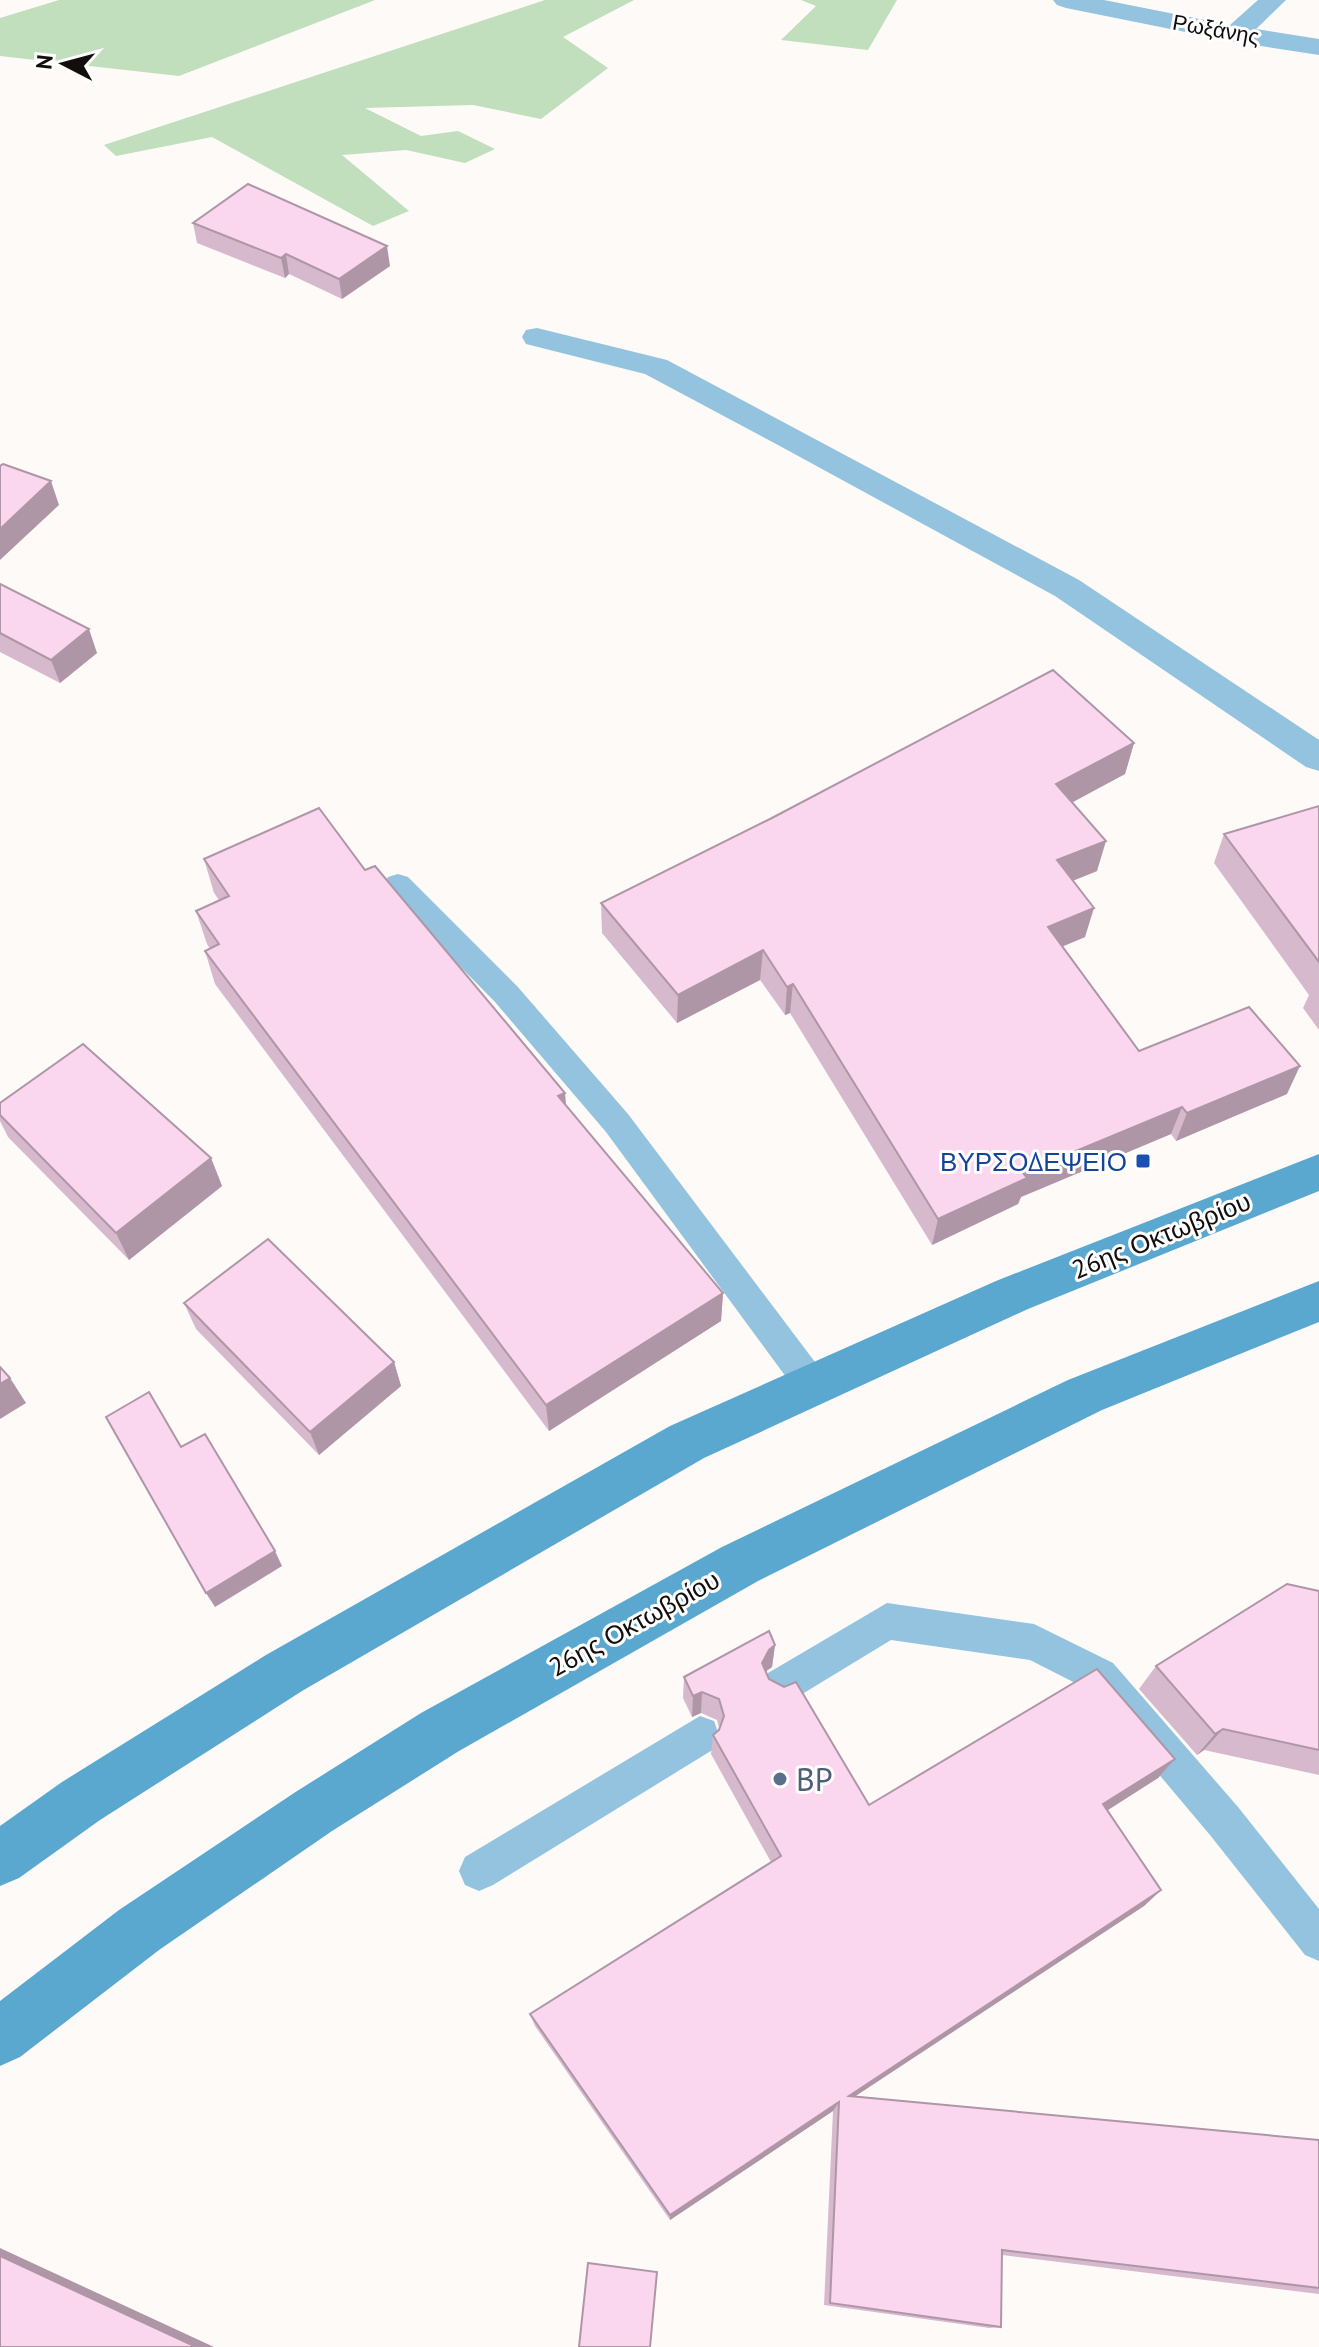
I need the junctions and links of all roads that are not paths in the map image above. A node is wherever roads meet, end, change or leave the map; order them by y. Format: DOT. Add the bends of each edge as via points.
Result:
graph roads {
  1 [pos="1066,0"];
  2 [pos="1273,0"];
  3 [pos="1235,34"];
  4 [pos="1319,47"];
  5 [pos="537,337"];
  6 [pos="1319,758"];
  7 [pos="398,885"];
  8 [pos="1319,1172"];
  9 [pos="1319,1301"];
  10 [pos="812,1385"];
  11 [pos="781,1686"];
  12 [pos="700,1735"];
  13 [pos="0,1859"];
  14 [pos="479,1871"];
  15 [pos="1319,1941"];
  16 [pos="0,2037"];
  1 -- 3 [label="street, Ρωξάνης"];
  2 -- 3 [label="street"];
  3 -- 4 [label="street, Ρωξάνης"];
  5 -- 6 [label="street" via="656,367 1067,588"];
  7 -- 10 [label="lane" via="506,994 617,1123"];
  8 -- 10 [label="main road, 26ης Οκτωβρίου" via="1012,1295"];
  9 -- 16 [label="main road, 26ης Οκτωβρίου" via="1085,1395 713,1579 440,1732 313,1812 139,1930"];
  10 -- 13 [label="main road, 26ης Οκτωβρίου" via="687,1442 284,1673 81,1801"];
  11 -- 15 [label="lane" via="887,1621 1034,1642 1100,1676"];
  12 -- 14 [label="lane"];
}
